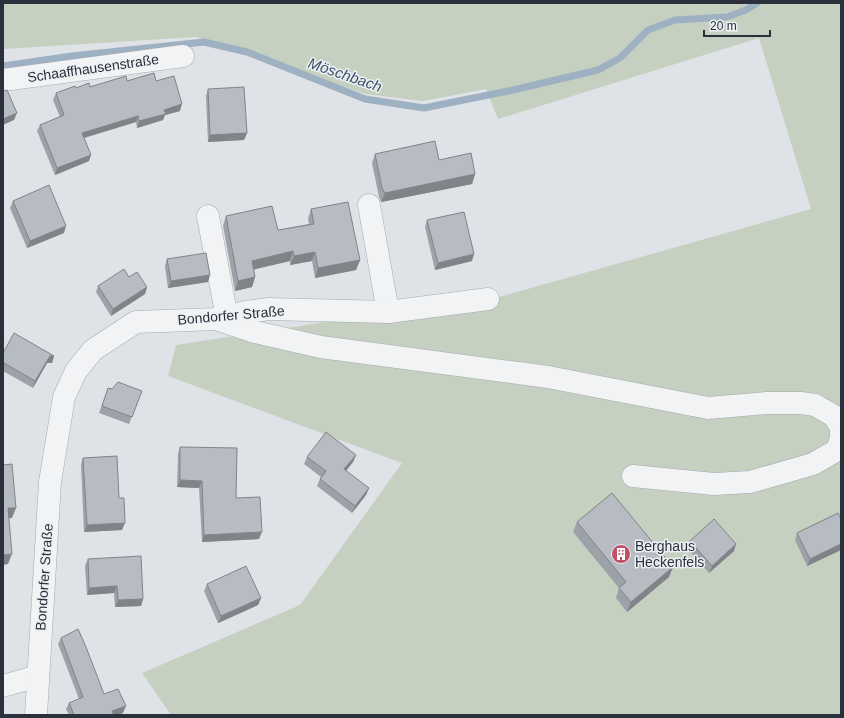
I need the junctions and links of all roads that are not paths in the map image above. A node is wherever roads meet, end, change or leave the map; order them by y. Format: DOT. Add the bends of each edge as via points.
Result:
graph roads {
  1 [pos="183,56"];
  2 [pos="3,80"];
  3 [pos="369,205"];
  4 [pos="208,216"];
  5 [pos="488,300"];
  6 [pos="388,312"];
  7 [pos="222,319"];
  8 [pos="841,434"];
  9 [pos="841,439"];
  10 [pos="633,476"];
  11 [pos="38,676"];
  12 [pos="3,686"];
  13 [pos="36,715"];
  1 -- 2 [label="street, Schaaffhausenstraße"];
  3 -- 6 [label="street"];
  4 -- 7 [label="street"];
  5 -- 6 [label="street, Bondorfer Straße"];
  6 -- 7 [label="street, Bondorfer Straße" via="269,309 245,312"];
  7 -- 8 [label="street" via="254,332 321,347 548,377 708,408 766,403 815,405 834,416 841,427"];
  7 -- 11 [label="street, Bondorfer Straße" via="136,322 93,350 76,371 64,397 50,482"];
  9 -- 10 [label="street" via="837,450 813,464 750,482 714,484"];
  11 -- 12 [label="street"];
  11 -- 13 [label="street, Bondorfer Straße"];
}
